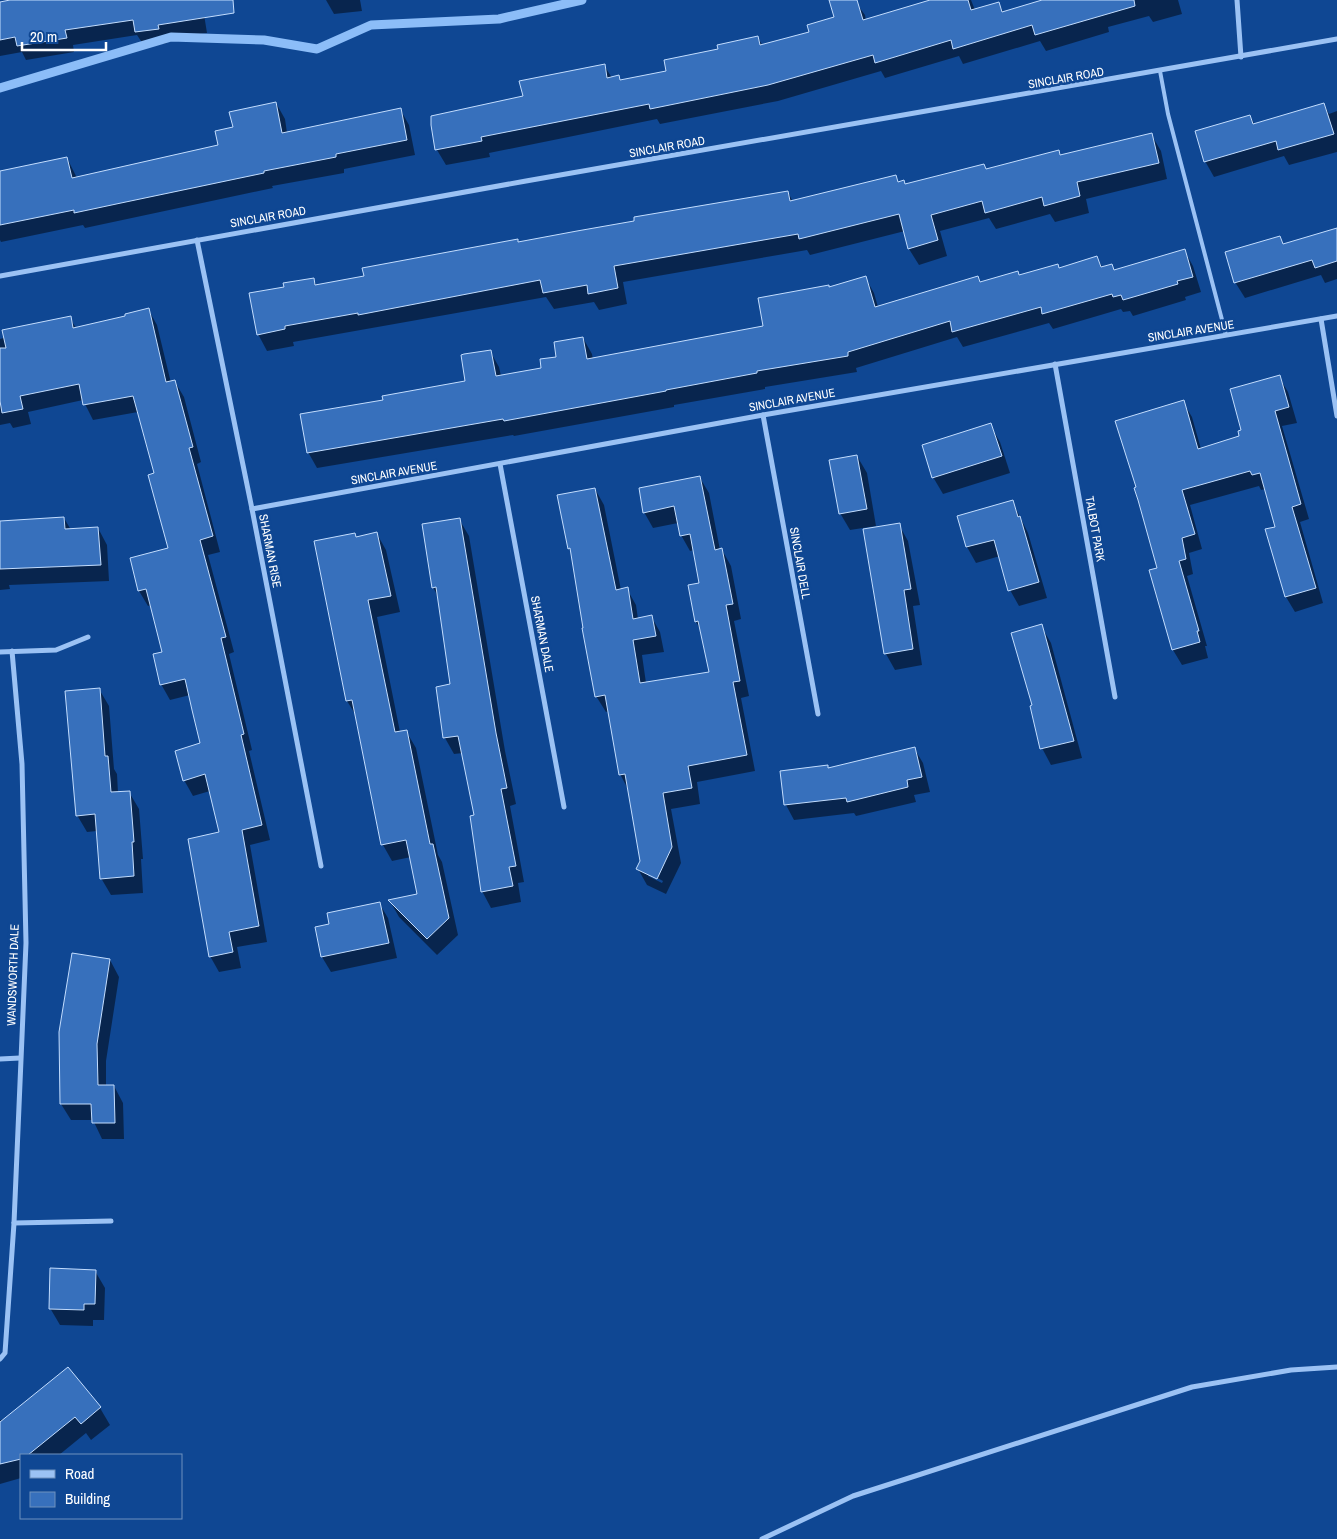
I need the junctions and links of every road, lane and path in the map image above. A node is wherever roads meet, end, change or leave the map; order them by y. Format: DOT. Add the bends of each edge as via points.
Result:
graph roads {
  1 [pos="1237,0"];
  2 [pos="1337,39"];
  3 [pos="1241,57"];
  4 [pos="1160,71"];
  5 [pos="197,240"];
  6 [pos="0,276"];
  7 [pos="1337,316"];
  8 [pos="1321,319"];
  9 [pos="1226,335"];
  10 [pos="1055,364"];
  11 [pos="763,415"];
  12 [pos="1337,416"];
  13 [pos="500,464"];
  14 [pos="252,509"];
  15 [pos="88,636"];
  16 [pos="12,651"];
  17 [pos="0,652"];
  18 [pos="1115,697"];
  19 [pos="818,714"];
  20 [pos="564,807"];
  21 [pos="321,866"];
  22 [pos="20,1058"];
  23 [pos="0,1059"];
  24 [pos="112,1221"];
  25 [pos="14,1223"];
  26 [pos="0,1358"];
  27 [pos="1337,1367"];
  28 [pos="762,1539"];
  1 -- 3 [label="street"];
  2 -- 3 [label="street, SINCLAIR ROAD"];
  3 -- 4 [label="street, SINCLAIR ROAD"];
  4 -- 5 [label="street, SINCLAIR ROAD"];
  4 -- 9 [label="lane" via="1168,114"];
  5 -- 6 [label="street, SINCLAIR ROAD"];
  5 -- 14 [label="street, SHARMAN RISE"];
  7 -- 8 [label="street, SINCLAIR AVENUE"];
  8 -- 9 [label="street, SINCLAIR AVENUE"];
  8 -- 12 [label="street"];
  9 -- 10 [label="street, SINCLAIR AVENUE"];
  10 -- 11 [label="street, SINCLAIR AVENUE"];
  10 -- 18 [label="street, TALBOT PARK"];
  11 -- 13 [label="street, SINCLAIR AVENUE"];
  11 -- 19 [label="street, SINCLAIR DELL"];
  13 -- 14 [label="street, SINCLAIR AVENUE"];
  13 -- 20 [label="street, SHARMAN DALE"];
  14 -- 21 [label="street, SHARMAN RISE"];
  15 -- 16 [label="street" via="56,650"];
  16 -- 17 [label="street"];
  16 -- 22 [label="street, WANDSWORTH DALE" via="22,764 26,943"];
  22 -- 23 [label="street"];
  22 -- 25 [label="street, WANDSWORTH DALE"];
  24 -- 25 [label="street"];
  25 -- 26 [label="street, WANDSWORTH DALE" via="5,1353"];
  27 -- 28 [label="street" via="1291,1370 1192,1388 852,1496"];
}
